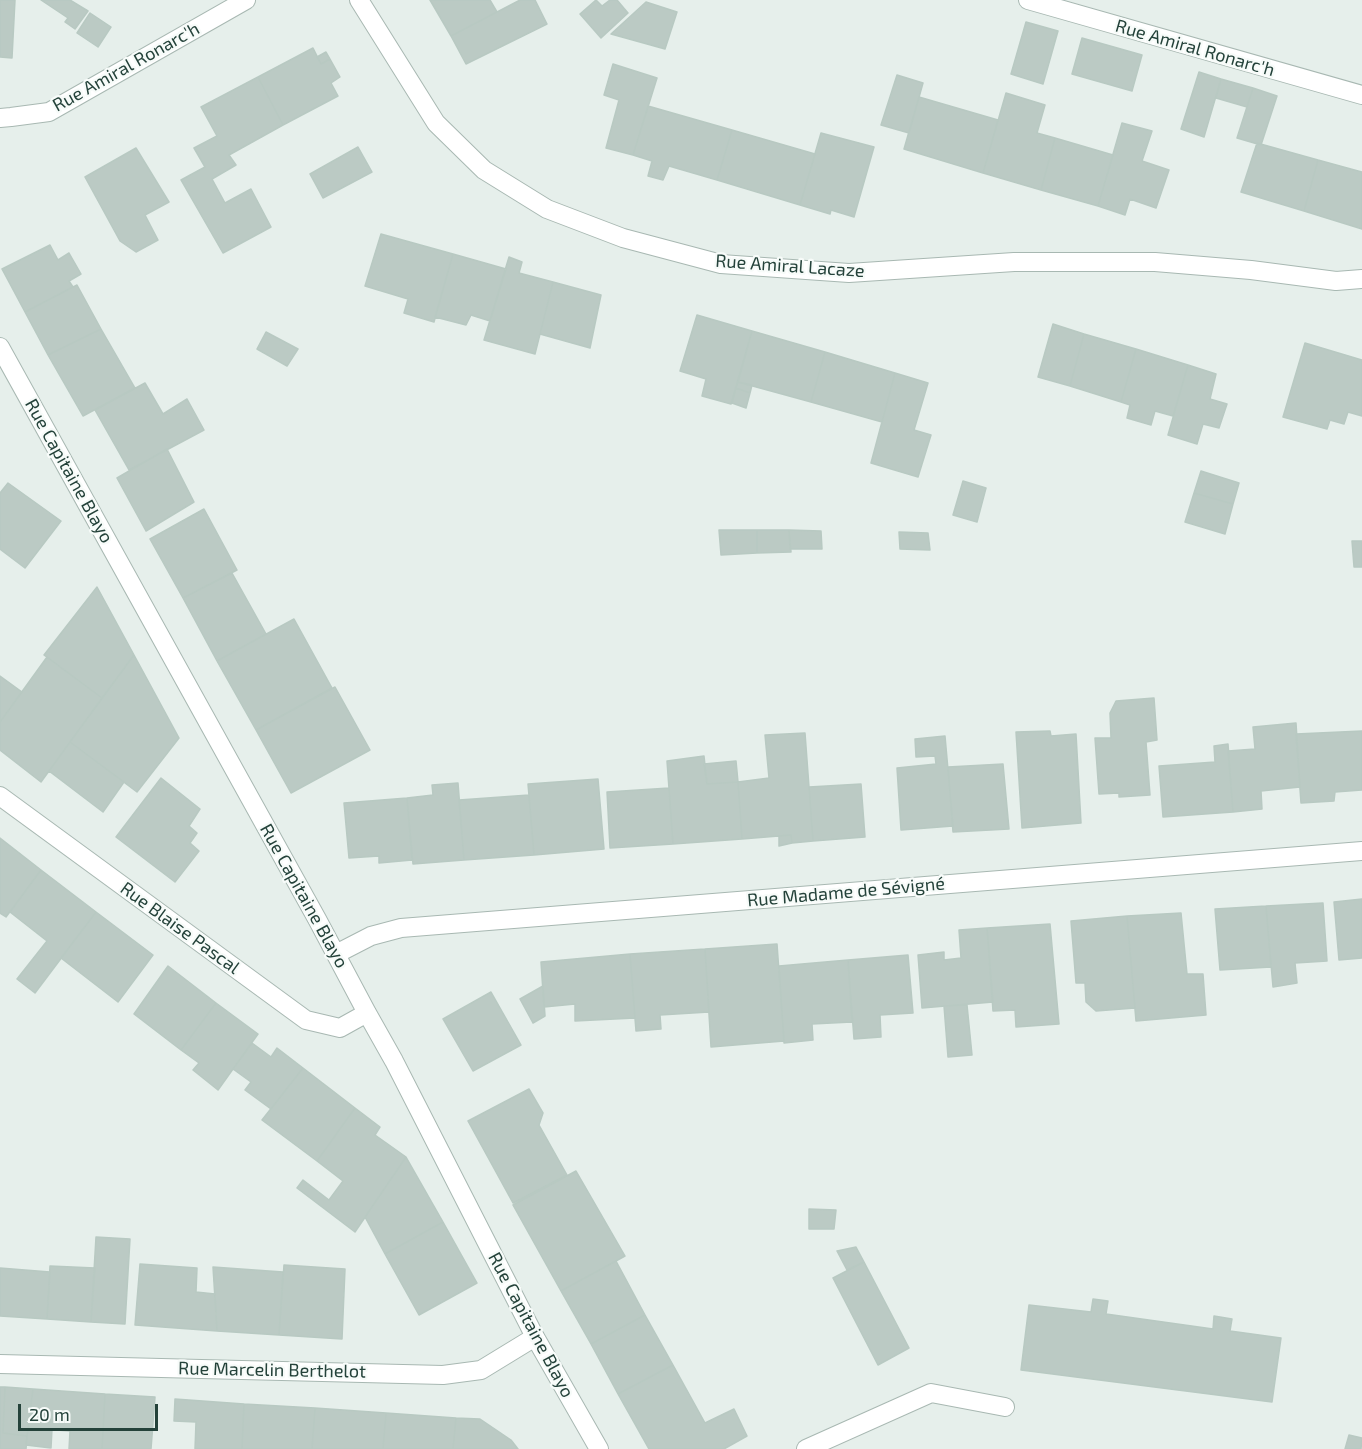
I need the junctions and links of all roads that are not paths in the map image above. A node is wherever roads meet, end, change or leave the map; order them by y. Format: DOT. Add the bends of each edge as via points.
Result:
graph roads {
  1 [pos="246,0"];
  2 [pos="359,0"];
  3 [pos="1028,0"];
  4 [pos="1362,95"];
  5 [pos="0,118"];
  6 [pos="1362,279"];
  7 [pos="0,347"];
  8 [pos="0,796"];
  9 [pos="1362,850"];
  10 [pos="336,954"];
  11 [pos="367,1013"];
  12 [pos="534,1337"];
  13 [pos="0,1364"];
  14 [pos="1005,1407"];
  15 [pos="599,1449"];
  16 [pos="806,1449"];
  1 -- 5 [label="street, Rue Amiral Ronarc'h" via="49,111"];
  2 -- 6 [label="street, Rue Amiral Lacaze" via="436,123 484,170 547,209 623,238 722,264 849,273 1014,261 1143,262 1336,281"];
  3 -- 4 [label="street, Rue Amiral Ronarc'h"];
  7 -- 10 [label="street, Rue Capitaine Blayo"];
  8 -- 11 [label="street, Rue Blaise Pascal" via="306,1020 340,1028"];
  9 -- 10 [label="street, Rue Madame de Sévigné" via="401,928 371,936"];
  10 -- 11 [label="street, Rue Capitaine Blayo"];
  11 -- 12 [label="street, Rue Capitaine Blayo"];
  12 -- 13 [label="street, Rue Marcelin Berthelot" via="481,1370 443,1375"];
  12 -- 15 [label="street, Rue Capitaine Blayo"];
  14 -- 16 [label="street" via="931,1393"];
}
